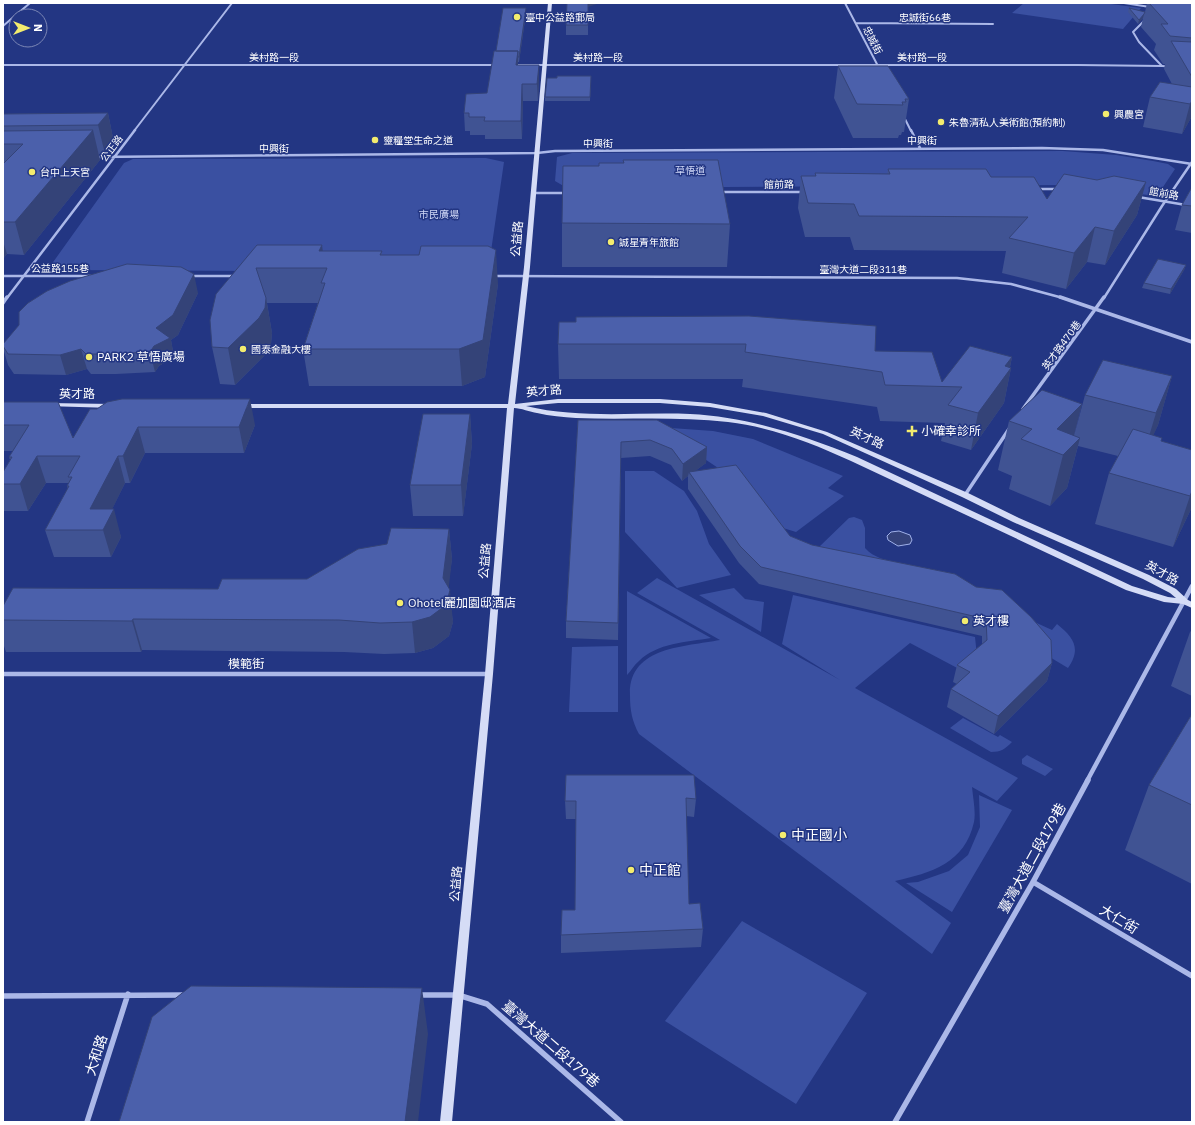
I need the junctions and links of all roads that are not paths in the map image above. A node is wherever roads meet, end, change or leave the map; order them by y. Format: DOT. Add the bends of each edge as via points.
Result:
graph roads {
  1 [pos="30,3"];
  2 [pos="232,3"];
  3 [pos="550,3"];
  4 [pos="845,3"];
  5 [pos="1124,3"];
  6 [pos="1151,7"];
  7 [pos="1147,18"];
  8 [pos="856,24"];
  9 [pos="993,24"];
  10 [pos="3,26"];
  11 [pos="3,65"];
  12 [pos="184,65"];
  13 [pos="545,65"];
  14 [pos="877,65"];
  15 [pos="1162,66"];
  16 [pos="1192,68"];
  17 [pos="881,72"];
  18 [pos="902,114"];
  19 [pos="920,148"];
  20 [pos="537,153"];
  21 [pos="114,156"];
  22 [pos="92,157"];
  23 [pos="1191,163"];
  24 [pos="1033,189"];
  25 [pos="1064,189"];
  26 [pos="718,192"];
  27 [pos="804,192"];
  28 [pos="534,193"];
  29 [pos="574,193"];
  30 [pos="1135,196"];
  31 [pos="1165,201"];
  32 [pos="1192,206"];
  33 [pos="3,276"];
  34 [pos="23,276"];
  35 [pos="98,276"];
  36 [pos="186,276"];
  37 [pos="241,276"];
  38 [pos="486,276"];
  39 [pos="525,276"];
  40 [pos="3,303"];
  41 [pos="1097,309"];
  42 [pos="1192,342"];
  43 [pos="42,405"];
  44 [pos="123,406"];
  45 [pos="238,406"];
  46 [pos="511,406"];
  47 [pos="1022,411"];
  48 [pos="1013,424"];
  49 [pos="965,495"];
  50 [pos="1192,586"];
  51 [pos="1188,604"];
  52 [pos="3,674"];
  53 [pos="489,674"];
  54 [pos="1033,882"];
  55 [pos="1192,976"];
  56 [pos="128,994"];
  57 [pos="190,995"];
  58 [pos="411,995"];
  59 [pos="458,995"];
  60 [pos="3,996"];
  61 [pos="87,1122"];
  62 [pos="446,1122"];
  63 [pos="621,1122"];
  64 [pos="895,1122"];
  1 -- 10 [label="street"];
  2 -- 12 [label="street, 公正路"];
  3 -- 13 [label="main road, 公益路"];
  4 -- 8 [label="street, 忠誠街"];
  5 -- 6 [label="street"];
  7 -- 15 [label="street" via="1133,32"];
  8 -- 9 [label="street, 忠誠街66巷"];
  8 -- 14 [label="street, 忠誠街"];
  11 -- 12 [label="street, 美村路一段"];
  12 -- 13 [label="street, 美村路一段"];
  12 -- 21 [label="street, 公正路"];
  13 -- 14 [label="street, 美村路一段"];
  13 -- 20 [label="main road, 公益路"];
  14 -- 15 [label="street, 美村路一段"];
  14 -- 17 [label="street, 忠誠街"];
  15 -- 16 [label="street, 美村路一段"];
  18 -- 19 [label="street"];
  19 -- 20 [label="street, 中興街"];
  19 -- 23 [label="street, 中興街" via="1083,148"];
  20 -- 21 [label="street, 中興街"];
  20 -- 28 [label="main road, 公益路"];
  21 -- 22 [label="street, 中興街"];
  21 -- 34 [label="street, 公正路"];
  23 -- 31 [label="street, 英才路470巷"];
  24 -- 25 [label="street"];
  26 -- 27 [label="street, 館前路"];
  28 -- 29 [label="street"];
  28 -- 39 [label="main road, 公益路"];
  30 -- 31 [label="street, 館前路"];
  31 -- 32 [label="street, 館前路"];
  31 -- 41 [label="street, 英才路470巷"];
  33 -- 34 [label="street, 公益路155巷"];
  34 -- 35 [label="street, 公益路155巷"];
  34 -- 40 [label="street, 公正路"];
  36 -- 37 [label="street"];
  38 -- 39 [label="street"];
  39 -- 41 [label="street, 臺灣大道二段311巷" via="956,278 1011,284"];
  39 -- 46 [label="main road, 公益路"];
  41 -- 42 [label="street, 臺灣大道二段311巷"];
  41 -- 47 [label="street, 英才路470巷"];
  43 -- 44 [label="main road, 英才路"];
  45 -- 46 [label="main road, 英才路"];
  46 -- 49 [label="main road, 英才路" via="558,400 660,401 736,408 783,419 825,433"];
  46 -- 51 [label="main road, 英才路" via="555,414 712,418 781,432 820,444 854,459 1129,588"];
  46 -- 53 [label="main road, 公益路"];
  48 -- 49 [label="street"];
  49 -- 51 [label="main road, 英才路" via="1146,577 1172,591"];
  50 -- 51 [label="street, 臺灣大道二段179巷"];
  51 -- 54 [label="street, 臺灣大道二段179巷"];
  52 -- 53 [label="street, 模範街"];
  53 -- 59 [label="main road, 公益路"];
  54 -- 55 [label="street, 大仁街"];
  54 -- 64 [label="street, 臺灣大道二段179巷"];
  56 -- 57 [label="street"];
  56 -- 60 [label="street"];
  56 -- 61 [label="street, 大和路"];
  58 -- 59 [label="street"];
  59 -- 62 [label="main road, 公益路"];
  59 -- 63 [label="street, 臺灣大道二段179巷" via="487,1004"];
}
